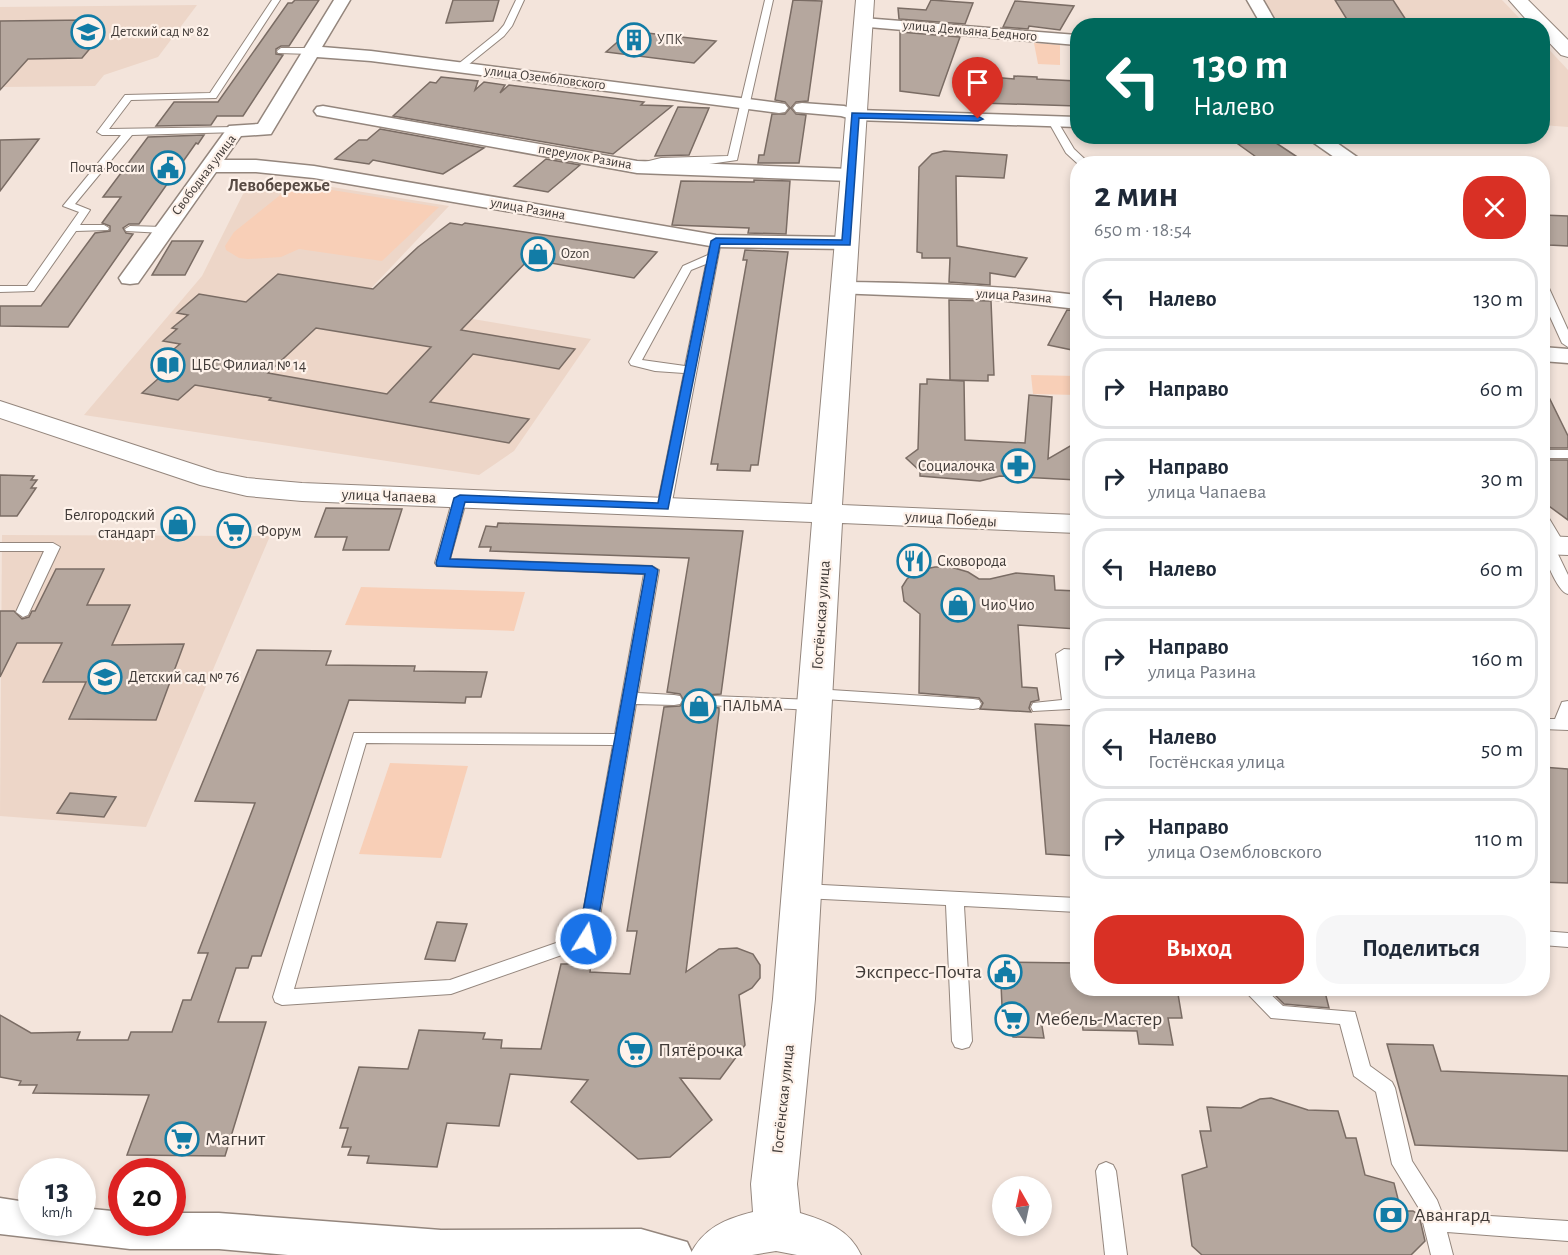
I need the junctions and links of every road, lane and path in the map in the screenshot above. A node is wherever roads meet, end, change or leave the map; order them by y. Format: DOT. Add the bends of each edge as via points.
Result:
graph roads {
  1 [pos="276,0"];
  2 [pos="342,0"];
  3 [pos="520,0"];
  4 [pos="769,0"];
  5 [pos="1255,0"];
  6 [pos="1518,0"];
  7 [pos="864,11"];
  8 [pos="1265,18"];
  9 [pos="1536,18"];
  10 [pos="1550,33"];
  11 [pos="1070,39"];
  12 [pos="281,51"];
  13 [pos="311,51"];
  14 [pos="1568,51"];
  15 [pos="460,67"];
  16 [pos="744,105"];
  17 [pos="779,108"];
  18 [pos="802,108"];
  19 [pos="322,111"];
  20 [pos="855,115"];
  21 [pos="1053,121"];
  22 [pos="1070,122"];
  23 [pos="236,130"];
  24 [pos="129,132"];
  25 [pos="1326,144"];
  26 [pos="1076,156"];
  27 [pos="1345,156"];
  28 [pos="210,166"];
  29 [pos="637,167"];
  30 [pos="850,175"];
  31 [pos="73,228"];
  32 [pos="104,228"];
  33 [pos="130,229"];
  34 [pos="163,230"];
  35 [pos="847,243"];
  36 [pos="714,249"];
  37 [pos="130,278"];
  38 [pos="843,288"];
  39 [pos="0,290"];
  40 [pos="1070,301"];
  41 [pos="1550,303"];
  42 [pos="1568,342"];
  43 [pos="1550,355"];
  44 [pos="1568,356"];
  45 [pos="691,370"];
  46 [pos="0,409"];
  47 [pos="1550,454"];
  48 [pos="1568,454"];
  49 [pos="460,498"];
  50 [pos="664,507"];
  51 [pos="826,514"];
  52 [pos="1070,524"];
  53 [pos="1551,540"];
  54 [pos="0,547"];
  55 [pos="1568,590"];
  56 [pos="23,612"];
  57 [pos="1070,654"];
  58 [pos="629,698"];
  59 [pos="815,699"];
  60 [pos="674,700"];
  61 [pos="712,701"];
  62 [pos="973,704"];
  63 [pos="1070,704"];
  64 [pos="1070,704"];
  65 [pos="1039,706"];
  66 [pos="1568,706"];
  67 [pos="1550,724"];
  68 [pos="1565,725"];
  69 [pos="622,740"];
  70 [pos="800,891"];
  71 [pos="955,899"];
  72 [pos="1070,905"];
  73 [pos="1550,939"];
  74 [pos="1568,940"];
  75 [pos="1260,996"];
  76 [pos="962,1041"];
  77 [pos="1106,1171"];
  78 [pos="0,1216"];
  79 [pos="18,1219"];
  80 [pos="1435,1222"];
  81 [pos="96,1228"];
  82 [pos="778,1230"];
  83 [pos="1568,1231"];
  84 [pos="583,1252"];
  85 [pos="672,1255"];
  86 [pos="714,1255"];
  87 [pos="837,1255"];
  88 [pos="1116,1255"];
  89 [pos="1442,1255"];
  1 -- 24 [label="lane" via="247,50 213,96 128,97 102,132"];
  2 -- 13 [label="street, Свободная улица"];
  3 -- 15 [label="lane" via="501,34"];
  4 -- 16 [label="lane"];
  5 -- 8 [label="street"];
  6 -- 9 [label="street"];
  7 -- 11 [label="street, улица Демьяна Бедного"];
  7 -- 20 [label="street, Гостёнская улица"];
  10 -- 14 [label="street"];
  12 -- 13 [label="lane"];
  13 -- 15 [label="street, улица Озембловского"];
  13 -- 23 [label="street, Свободная улица" via="264,130"];
  15 -- 16 [label="street, улица Озембловского"];
  16 -- 17 [label="street, улица Озембловского"];
  16 -- 29 [label="lane" via="733,158 719,162 668,160"];
  18 -- 20 [label="street"];
  19 -- 29 [label="street, переулок Разина"];
  20 -- 21 [label="street"];
  20 -- 30 [label="street, Гостёнская улица"];
  21 -- 22 [label="street"];
  21 -- 26 [label="lane"];
  23 -- 24 [label="lane"];
  23 -- 28 [label="street, Свободная улица"];
  24 -- 31 [label="lane" via="68,206 85,210"];
  25 -- 27 [label="street"];
  28 -- 34 [label="street, Свободная улица"];
  28 -- 36 [label="street, улица Разина" via="314,172"];
  29 -- 30 [label="street, переулок Разина"];
  30 -- 35 [label="street, Гостёнская улица"];
  31 -- 32 [label="lane"];
  31 -- 39 [label="lane" via="30,289"];
  33 -- 34 [label="lane"];
  34 -- 37 [label="street, Свободная улица"];
  35 -- 36 [label="street, улица Разина"];
  35 -- 38 [label="street, Гостёнская улица"];
  36 -- 45 [label="lane"];
  36 -- 45 [label="lane" via="687,268 635,362 655,368"];
  38 -- 40 [label="street, улица Разина" via="925,289"];
  38 -- 51 [label="street, Гостёнская улица"];
  41 -- 42 [label="lane"];
  43 -- 44 [label="street"];
  45 -- 50 [label="lane"];
  46 -- 49 [label="street, улица Чапаева" via="210,479 247,487"];
  47 -- 48 [label="lane"];
  49 -- 50 [label="street, улица Чапаева"];
  49 -- 58 [label="lane" via="442,563 652,570"];
  50 -- 51 [label="street, улица Чапаева"];
  51 -- 52 [label="street, улица Победы"];
  51 -- 59 [label="street, Гостёнская улица"];
  53 -- 55 [label="lane"];
  54 -- 56 [label="lane" via="53,547"];
  57 -- 64 [label="lane" via="1064,654"];
  58 -- 60 [label="lane"];
  58 -- 69 [label="lane"];
  59 -- 61 [label="lane"];
  59 -- 62 [label="lane"];
  59 -- 70 [label="street, Гостёнская улица"];
  63 -- 65 [label="lane"];
  66 -- 68 [label="lane"];
  67 -- 68 [label="lane"];
  69 -- 69 [label="lane" via="586,939 451,987 282,997 360,737"];
  70 -- 71 [label="lane"];
  70 -- 82 [label="street, Гостёнская улица" via="794,999 774,1184"];
  71 -- 72 [label="lane"];
  71 -- 76 [label="lane"];
  73 -- 74 [label="lane"];
  75 -- 80 [label="lane" via="1278,1013 1347,1017 1361,1070 1385,1088 1402,1164 1430,1207"];
  77 -- 88 [label="lane"];
  78 -- 79 [label="street"];
  80 -- 83 [label="lane"];
  80 -- 89 [label="lane"];
  81 -- 84 [label="street" via="219,1231 441,1249"];
  82 -- 86 [label="street" via="757,1231 738,1238"];
  82 -- 87 [label="street" via="802,1233"];
  84 -- 85 [label="street" via="641,1248"];
}
